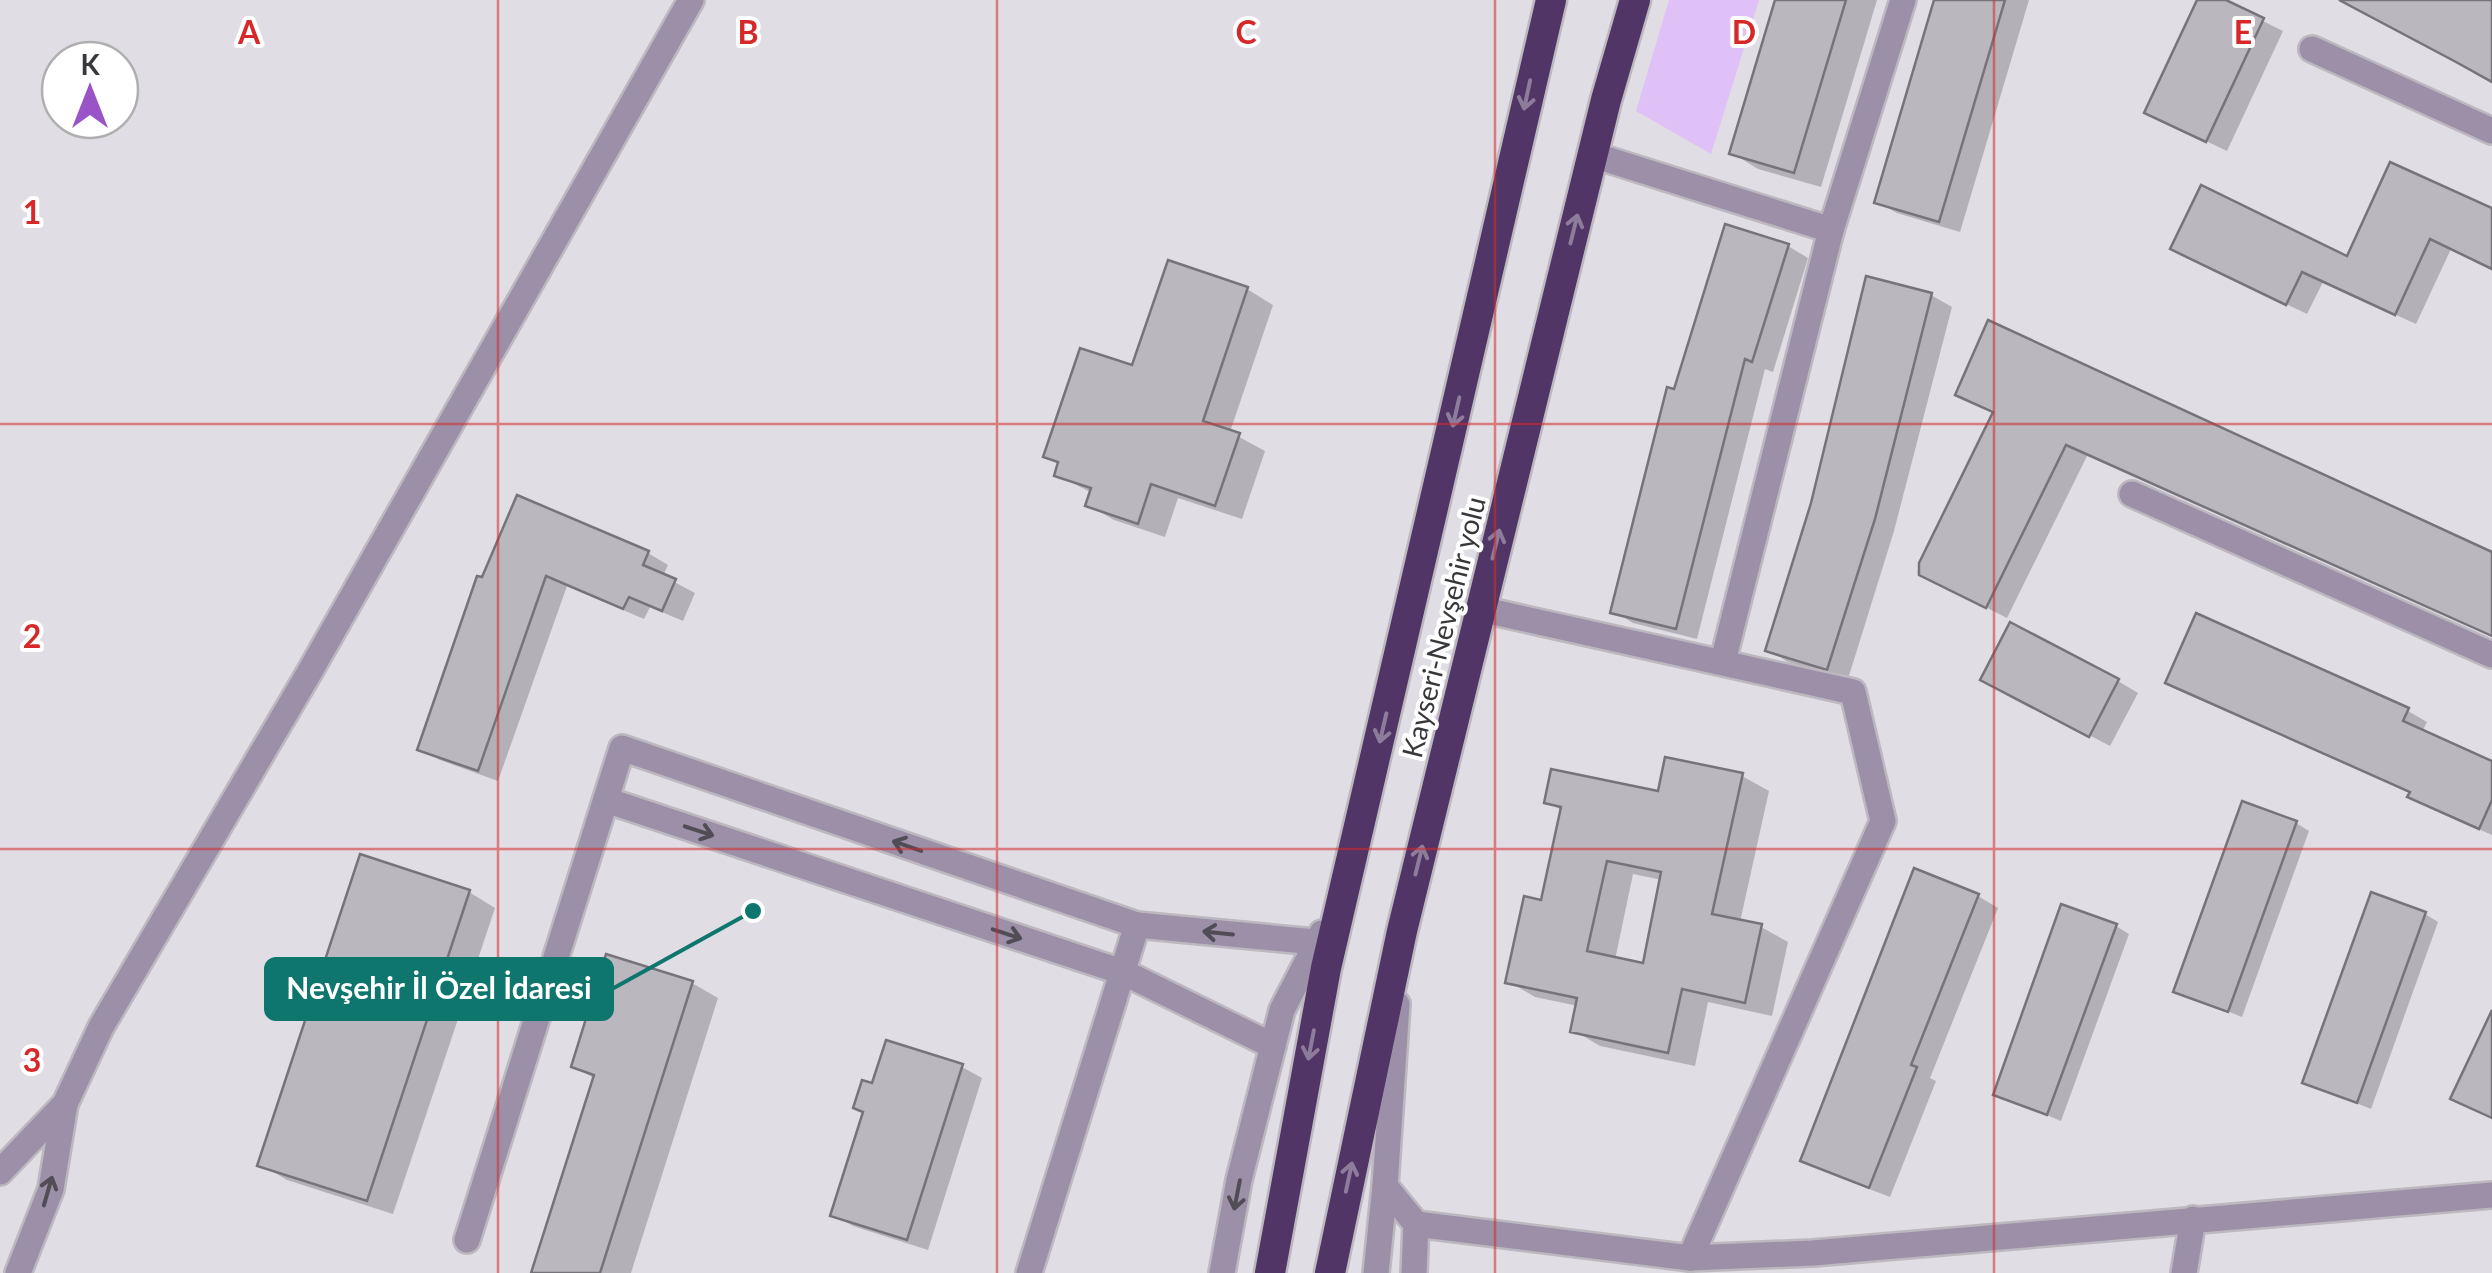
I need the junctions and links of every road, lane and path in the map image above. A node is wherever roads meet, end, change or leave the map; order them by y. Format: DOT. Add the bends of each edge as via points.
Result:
graph roads {
  1 [pos="692,0"];
  2 [pos="1551,0"];
  3 [pos="1635,0"];
  4 [pos="1903,0"];
  5 [pos="2312,49"];
  6 [pos="2492,131"];
  7 [pos="1593,155"];
  8 [pos="1832,230"];
  9 [pos="2132,494"];
  10 [pos="1480,609"];
  11 [pos="2492,655"];
  12 [pos="1723,660"];
  13 [pos="606,800"];
  14 [pos="1340,909"];
  15 [pos="1137,925"];
  16 [pos="1402,930"];
  17 [pos="1315,942"];
  18 [pos="1125,973"];
  19 [pos="1273,1046"];
  20 [pos="65,1104"];
  21 [pos="0,1172"];
  22 [pos="1386,1186"];
  23 [pos="2492,1195"];
  24 [pos="2193,1219"];
  25 [pos="1416,1224"];
  26 [pos="466,1240"];
  27 [pos="1690,1258"];
  28 [pos="1811,1263"];
  29 [pos="18,1273"];
  30 [pos="1029,1273"];
  31 [pos="1222,1273"];
  32 [pos="1270,1273"];
  33 [pos="1330,1273"];
  34 [pos="1376,1273"];
  35 [pos="1414,1273"];
  36 [pos="2184,1273"];
  1 -- 20 [label="street" via="100,1028"];
  2 -- 14 [label="highway, Kayseri-Nevşehir yolu, one-way"];
  3 -- 7 [label="highway, Kayseri-Nevşehir yolu"];
  4 -- 8 [label="street"];
  5 -- 6 [label="street"];
  7 -- 8 [label="street"];
  10 -- 7 [label="highway, Kayseri-Nevşehir yolu, one-way"];
  8 -- 12 [label="street"];
  9 -- 11 [label="street"];
  10 -- 12 [label="street"];
  16 -- 10 [label="highway, Kayseri-Nevşehir yolu, one-way"];
  12 -- 27 [label="street" via="1852,692 1883,821"];
  15 -- 13 [label="street, one-way" via="622,748"];
  13 -- 18 [label="street, one-way"];
  13 -- 26 [label="street"];
  14 -- 17 [label="street"];
  14 -- 32 [label="highway, Kayseri-Nevşehir yolu, one-way"];
  17 -- 15 [label="street, one-way"];
  15 -- 18 [label="street"];
  16 -- 22 [label="street"];
  33 -- 16 [label="highway, Kayseri-Nevşehir yolu, one-way"];
  17 -- 19 [label="street" via="1282,1010"];
  18 -- 19 [label="street"];
  18 -- 30 [label="street"];
  19 -- 31 [label="street, one-way"];
  20 -- 21 [label="street"];
  29 -- 20 [label="street, one-way" via="50,1190"];
  22 -- 25 [label="street"];
  22 -- 34 [label="street"];
  23 -- 24 [label="street"];
  24 -- 28 [label="street"];
  24 -- 36 [label="street"];
  25 -- 27 [label="street"];
  25 -- 35 [label="street"];
  27 -- 28 [label="street"];
}
